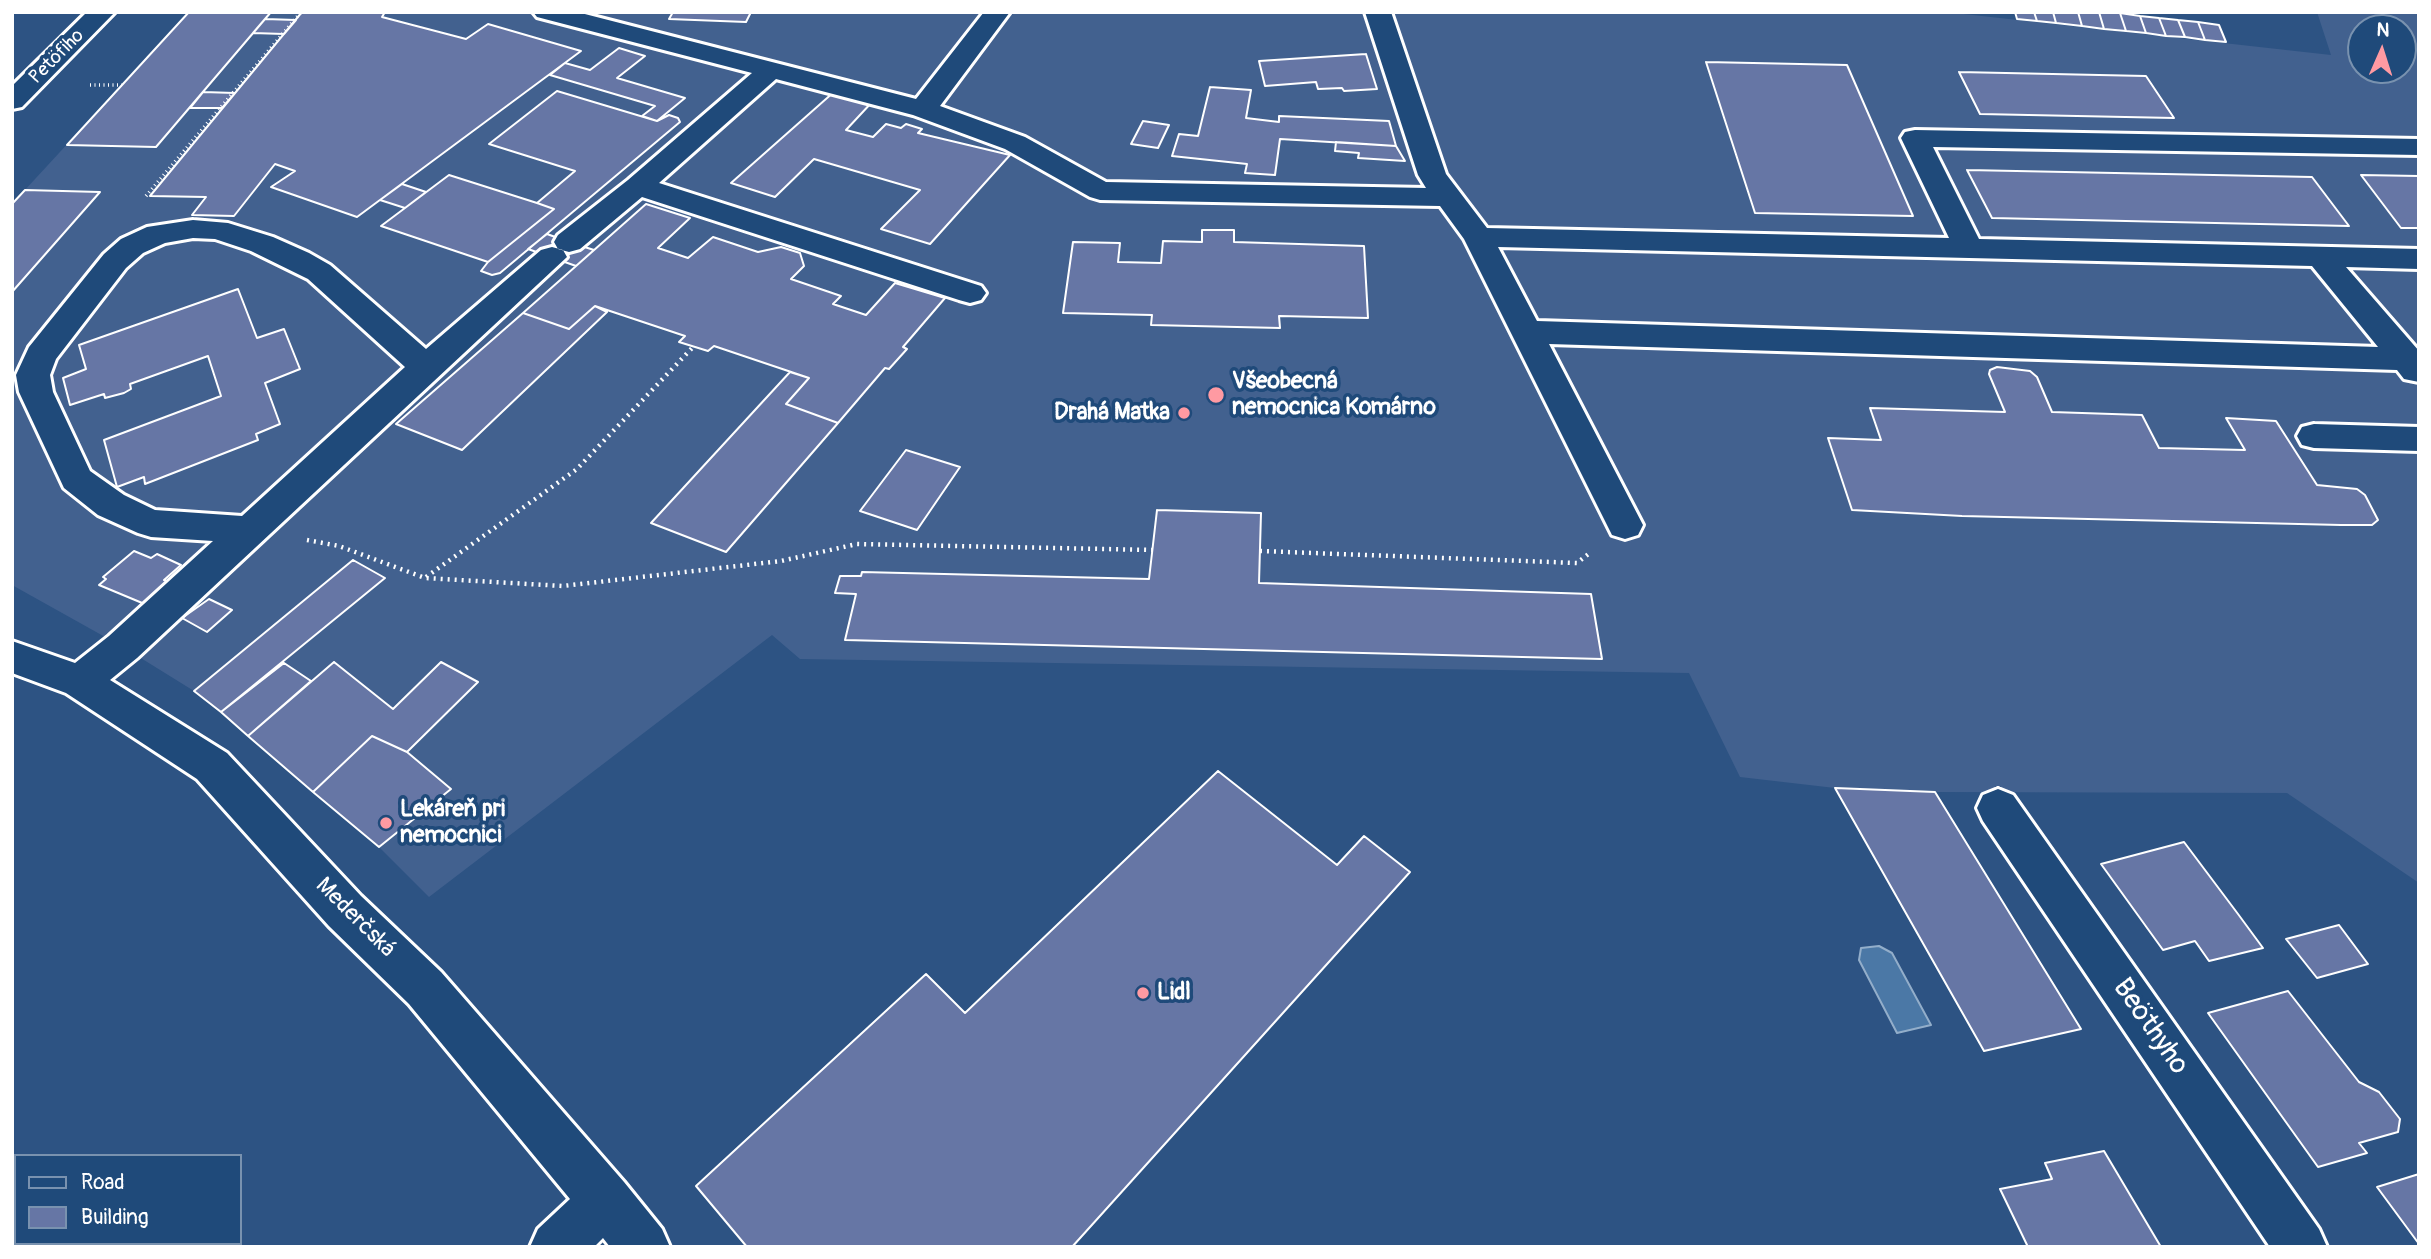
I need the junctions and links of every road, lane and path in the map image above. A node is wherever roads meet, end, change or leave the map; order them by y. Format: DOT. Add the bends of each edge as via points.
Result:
graph roads {
  1 [pos="102,12"];
  2 [pos="301,12"];
  3 [pos="545,12"];
  4 [pos="997,12"];
  5 [pos="1378,12"];
  6 [pos="770,71"];
  7 [pos="90,85"];
  8 [pos="122,85"];
  9 [pos="12,101"];
  10 [pos="923,109"];
  11 [pos="2419,147"];
  12 [pos="638,186"];
  13 [pos="1449,197"];
  14 [pos="1478,237"];
  15 [pos="132,246"];
  16 [pos="1968,247"];
  17 [pos="2321,257"];
  18 [pos="2419,259"];
  19 [pos="970,293"];
  20 [pos="1526,332"];
  21 [pos="694,346"];
  22 [pos="426,367"];
  23 [pos="2413,367"];
  24 [pos="2314,436"];
  25 [pos="2419,439"];
  26 [pos="1625,525"];
  27 [pos="248,530"];
  28 [pos="1153,550"];
  29 [pos="1260,551"];
  30 [pos="425,578"];
  31 [pos="12,657"];
  32 [pos="80,681"];
  33 [pos="1998,808"];
  34 [pos="606,1200"];
  35 [pos="556,1247"];
  36 [pos="644,1247"];
  37 [pos="2301,1247"];
  1 -- 9 [label="street, Petöfiho"];
  2 -- 15 [label="path" via="139,204"];
  3 -- 6 [label="street"];
  4 -- 10 [label="street"];
  5 -- 13 [label="street" via="1433,176"];
  6 -- 10 [label="street"];
  6 -- 12 [label="street"];
  7 -- 8 [label="path"];
  10 -- 13 [label="street" via="1015,143 1100,191"];
  11 -- 16 [label="street" via="1915,138"];
  12 -- 19 [label="street"];
  12 -- 22 [label="street"];
  13 -- 14 [label="street"];
  14 -- 16 [label="street"];
  14 -- 20 [label="street"];
  15 -- 22 [label="street" via="158,234 193,229 217,230 262,244 318,272"];
  15 -- 27 [label="street" via="41,355 33,375 36,392 76,479 111,505 151,523"];
  16 -- 17 [label="street"];
  17 -- 18 [label="street"];
  17 -- 23 [label="street"];
  20 -- 23 [label="street"];
  20 -- 26 [label="street"];
  21 -- 30 [label="path" via="577,468"];
  22 -- 27 [label="street"];
  24 -- 25 [label="street"];
  26 -- 29 [label="path" via="1577,563"];
  27 -- 30 [label="path" via="339,546"];
  27 -- 32 [label="street"];
  28 -- 30 [label="path" via="857,544 781,561 563,586"];
  31 -- 32 [label="street, Mederčská"];
  32 -- 34 [label="street, Mederčská" via="212,766 345,911 425,988"];
  33 -- 37 [label="street, Beöthyho"];
  34 -- 35 [label="street"];
  34 -- 36 [label="street, Mederčská"];
}
